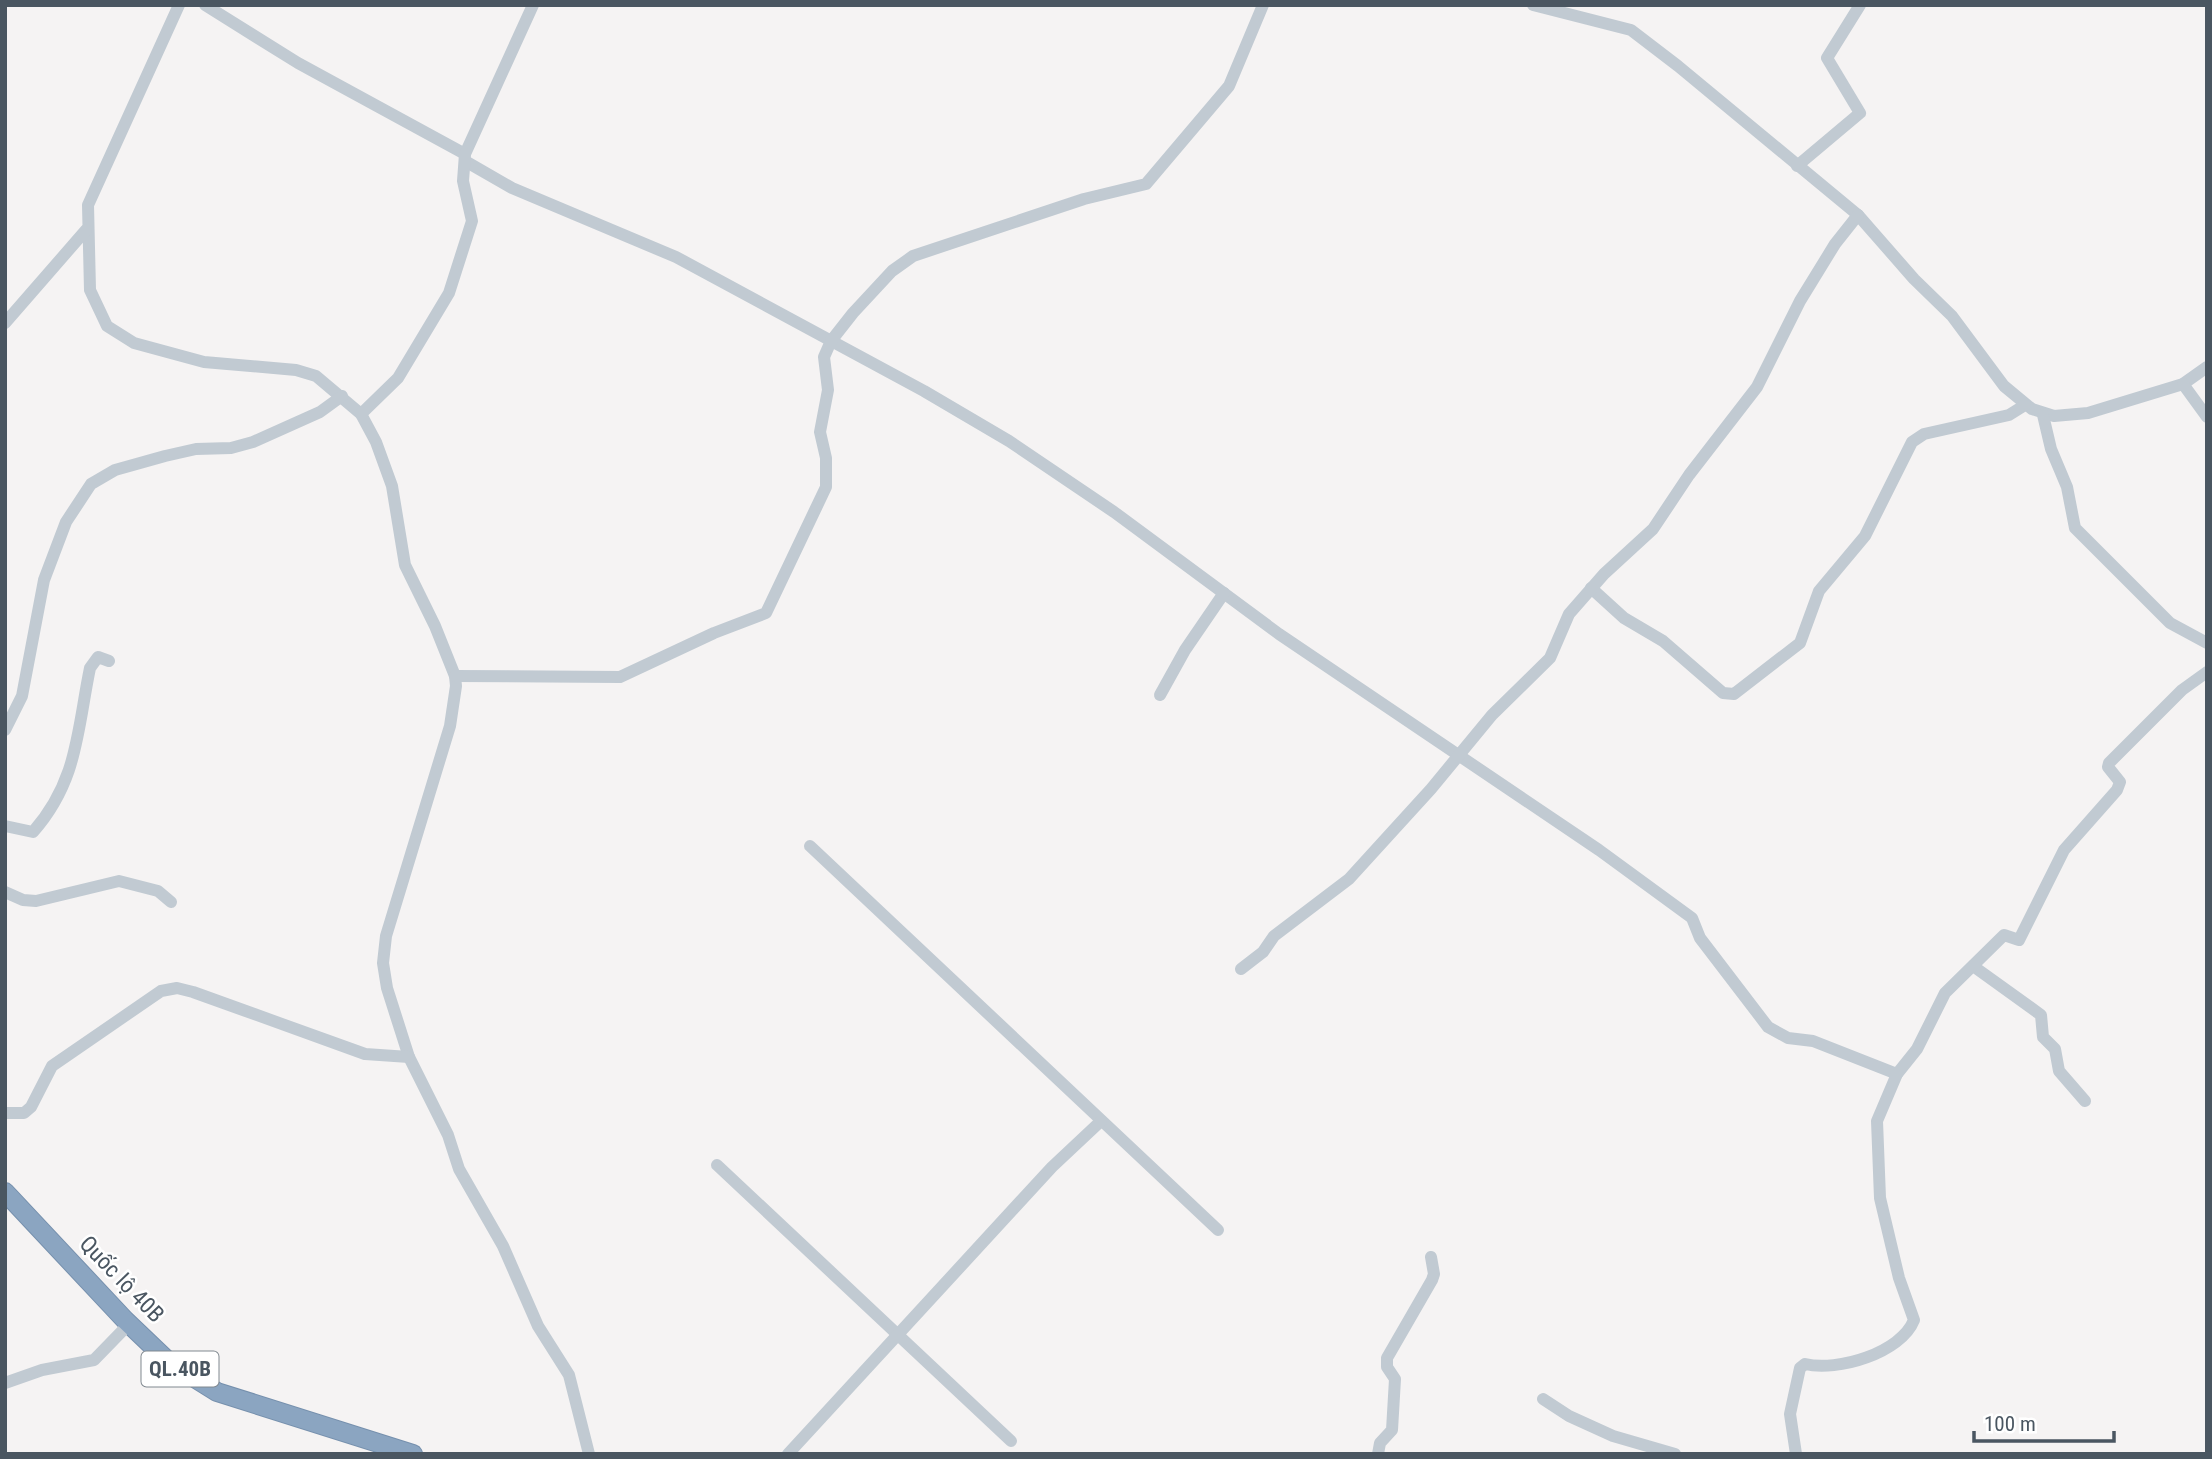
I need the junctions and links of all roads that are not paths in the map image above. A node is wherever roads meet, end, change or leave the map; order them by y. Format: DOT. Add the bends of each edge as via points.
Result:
graph roads {
  1 [pos="180,5"];
  2 [pos="205,5"];
  3 [pos="533,5"];
  4 [pos="1264,5"];
  5 [pos="1533,5"];
  6 [pos="1860,5"];
  7 [pos="465,158"];
  8 [pos="1797,166"];
  9 [pos="1858,215"];
  10 [pos="86,230"];
  11 [pos="5,323"];
  12 [pos="831,341"];
  13 [pos="2207,368"];
  14 [pos="2183,384"];
  15 [pos="342,397"];
  16 [pos="2025,405"];
  17 [pos="361,414"];
  18 [pos="2043,415"];
  19 [pos="2207,417"];
  20 [pos="1591,588"];
  21 [pos="1224,593"];
  22 [pos="2207,643"];
  23 [pos="109,661"];
  24 [pos="2207,671"];
  25 [pos="455,676"];
  26 [pos="1160,695"];
  27 [pos="5,730"];
  28 [pos="1458,755"];
  29 [pos="5,826"];
  30 [pos="810,846"];
  31 [pos="5,892"];
  32 [pos="171,902"];
  33 [pos="1973,966"];
  34 [pos="1241,970"];
  35 [pos="410,1057"];
  36 [pos="1897,1074"];
  37 [pos="2085,1101"];
  38 [pos="5,1113"];
  39 [pos="1101,1121"];
  40 [pos="718,1165"];
  41 [pos="7,1198"];
  42 [pos="1219,1230"];
  43 [pos="1431,1257"];
  44 [pos="129,1324"];
  45 [pos="898,1334"];
  46 [pos="5,1383"];
  47 [pos="1544,1399"];
  48 [pos="1011,1440"];
  49 [pos="413,1454"];
  50 [pos="590,1454"];
  51 [pos="788,1454"];
  52 [pos="1378,1454"];
  53 [pos="1675,1454"];
  54 [pos="1796,1454"];
  1 -- 10 [label="street" via="92,195"];
  2 -- 7 [label="street"];
  3 -- 7 [label="street"];
  4 -- 12 [label="street" via="1229,86 1146,184 1084,199 913,256 892,271"];
  5 -- 8 [label="street" via="1619,25 1638,34"];
  6 -- 8 [label="street" via="1827,58 1860,113"];
  7 -- 12 [label="street" via="512,188 676,257"];
  7 -- 17 [label="street" via="464,190 472,221 449,293 398,378"];
  8 -- 9 [label="street"];
  9 -- 16 [label="street" via="1952,316 2004,386"];
  9 -- 20 [label="street" via="1800,300 1769,368 1732,422 1646,538"];
  10 -- 11 [label="street"];
  10 -- 15 [label="street" via="90,290 113,332 185,358 306,372"];
  12 -- 21 [label="street" via="1009,441"];
  12 -- 25 [label="street" via="823,362 828,390 820,432 826,487 766,613 620,677"];
  13 -- 14 [label="street"];
  14 -- 18 [label="street" via="2088,412"];
  14 -- 19 [label="street"];
  15 -- 17 [label="street"];
  15 -- 27 [label="street" via="253,442 165,456 115,470 91,484 66,522 44,580 22,696"];
  16 -- 18 [label="street"];
  16 -- 20 [label="street" via="2009,415 1924,434 1912,442 1865,536 1819,591 1800,643 1734,694 1723,693 1663,640 1624,618"];
  17 -- 25 [label="street" via="391,486 409,577"];
  18 -- 22 [label="street" via="2075,527 2170,623"];
  20 -- 28 [label="street" via="1569,614 1550,658"];
  21 -- 26 [label="street"];
  21 -- 28 [label="street"];
  23 -- 29 [label="street" via="98,657 90,668 71,773 62,788 33,832"];
  24 -- 33 [label="street" via="2109,762 2120,782 2117,790 2064,850 2019,940 2004,935"];
  25 -- 35 [label="street" via="450,726 383,951 387,988"];
  28 -- 34 [label="street" via="1349,879 1274,936"];
  28 -- 36 [label="street" via="1692,918 1700,938 1768,1027"];
  30 -- 39 [label="street"];
  31 -- 32 [label="street" via="36,901 119,881 158,891"];
  33 -- 36 [label="street" via="1945,993 1917,1049"];
  33 -- 37 [label="street" via="2037,1011 2043,1037 2057,1055 2059,1071"];
  35 -- 38 [label="street" via="365,1054 193,992 170,988 52,1066 24,1113"];
  35 -- 50 [label="street" via="448,1135 459,1169 503,1246 538,1326 569,1375"];
  36 -- 54 [label="street" via="1877,1121 1875,1138 1888,1234 1914,1320 1903,1335 1867,1359 1822,1369 1805,1364 1800,1368 1790,1414"];
  39 -- 42 [label="street"];
  39 -- 45 [label="street" via="1052,1167"];
  40 -- 45 [label="street"];
  41 -- 44 [label="highway, Quốc lộ 40B / QL.40B"];
  43 -- 52 [label="street" via="1432,1280 1387,1359 1395,1379 1392,1430 1380,1443"];
  44 -- 46 [label="street" via="94,1360"];
  44 -- 49 [label="highway, Quốc lộ 40B / QL.40B" via="169,1362 217,1392"];
  45 -- 48 [label="street"];
  45 -- 51 [label="street"];
  47 -- 53 [label="street" via="1614,1436"];
}
